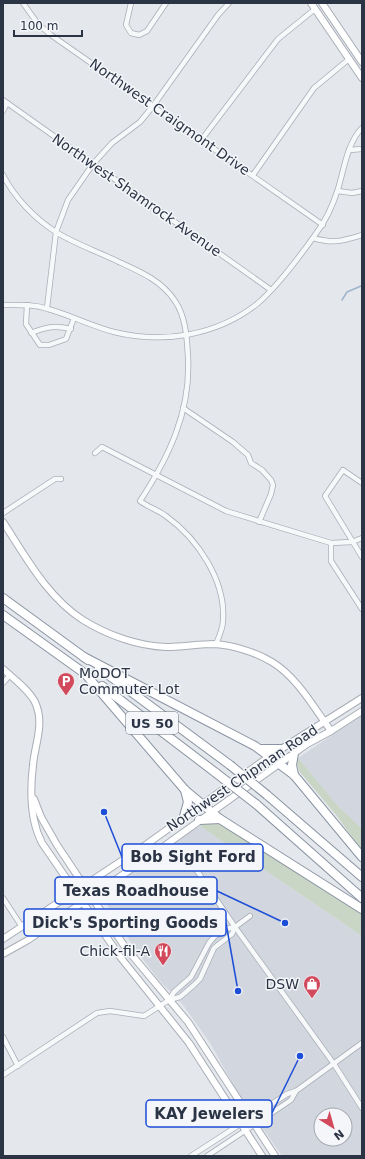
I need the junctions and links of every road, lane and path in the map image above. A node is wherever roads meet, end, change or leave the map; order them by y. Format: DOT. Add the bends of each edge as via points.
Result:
graph roads {
  1 [pos="23,3"];
  2 [pos="131,3"];
  3 [pos="166,3"];
  4 [pos="229,3"];
  5 [pos="311,3"];
  6 [pos="322,3"];
  7 [pos="315,9"];
  8 [pos="349,59"];
  9 [pos="362,62"];
  10 [pos="362,78"];
  11 [pos="5,101"];
  12 [pos="153,106"];
  13 [pos="3,111"];
  14 [pos="361,131"];
  15 [pos="202,139"];
  16 [pos="362,149"];
  17 [pos="349,150"];
  18 [pos="93,164"];
  19 [pos="3,175"];
  20 [pos="253,175"];
  21 [pos="338,191"];
  22 [pos="362,191"];
  23 [pos="323,224"];
  24 [pos="56,232"];
  25 [pos="362,235"];
  26 [pos="313,238"];
  27 [pos="271,290"];
  28 [pos="3,305"];
  29 [pos="27,305"];
  30 [pos="47,308"];
  31 [pos="74,318"];
  32 [pos="71,329"];
  33 [pos="32,333"];
  34 [pos="186,336"];
  35 [pos="184,408"];
  36 [pos="95,453"];
  37 [pos="157,475"];
  38 [pos="61,479"];
  39 [pos="362,483"];
  40 [pos="3,513"];
  41 [pos="3,522"];
  42 [pos="259,522"];
  43 [pos="362,538"];
  44 [pos="352,542"];
  45 [pos="331,543"];
  46 [pos="362,557"];
  47 [pos="3,598"];
  48 [pos="362,609"];
  49 [pos="3,615"];
  50 [pos="216,644"];
  51 [pos="84,657"];
  52 [pos="3,669"];
  53 [pos="10,675"];
  54 [pos="87,676"];
  55 [pos="3,683"];
  56 [pos="362,698"];
  57 [pos="362,711"];
  58 [pos="324,722"];
  59 [pos="331,731"];
  60 [pos="259,749"];
  61 [pos="281,749"];
  62 [pos="294,753"];
  63 [pos="270,756"];
  64 [pos="280,764"];
  65 [pos="294,775"];
  66 [pos="185,790"];
  67 [pos="32,791"];
  68 [pos="201,804"];
  69 [pos="211,811"];
  70 [pos="184,816"];
  71 [pos="220,819"];
  72 [pos="199,820"];
  73 [pos="163,847"];
  74 [pos="362,857"];
  75 [pos="362,877"];
  76 [pos="85,884"];
  77 [pos="74,891"];
  78 [pos="92,895"];
  79 [pos="3,898"];
  80 [pos="362,898"];
  81 [pos="82,903"];
  82 [pos="362,909"];
  83 [pos="250,916"];
  84 [pos="22,927"];
  85 [pos="235,927"];
  86 [pos="3,939"];
  87 [pos="3,954"];
  88 [pos="169,1000"];
  89 [pos="160,1006"];
  90 [pos="3,1037"];
  91 [pos="362,1044"];
  92 [pos="334,1064"];
  93 [pos="18,1066"];
  94 [pos="3,1075"];
  95 [pos="296,1091"];
  96 [pos="362,1108"];
  97 [pos="249,1117"];
  98 [pos="240,1124"];
  99 [pos="254,1125"];
  100 [pos="245,1131"];
  101 [pos="191,1156"];
  102 [pos="207,1156"];
  103 [pos="262,1156"];
  104 [pos="275,1156"];
  1 -- 12 [label="street, Northwest Craigmont Drive" via="38,24"];
  2 -- 3 [label="street" via="126,25 131,33 139,35 147,31"];
  4 -- 12 [label="street"];
  5 -- 7 [label="street"];
  6 -- 9 [label="street"];
  7 -- 8 [label="street"];
  7 -- 15 [label="street" via="278,39"];
  8 -- 10 [label="street"];
  8 -- 20 [label="street" via="314,88"];
  11 -- 13 [label="street"];
  11 -- 18 [label="street, Northwest Shamrock Avenue"];
  12 -- 15 [label="street, Northwest Craigmont Drive"];
  12 -- 18 [label="street" via="140,122 112,143"];
  14 -- 17 [label="street"];
  15 -- 20 [label="street, Northwest Craigmont Drive"];
  16 -- 17 [label="street"];
  17 -- 21 [label="street"];
  18 -- 24 [label="street" via="68,200"];
  18 -- 27 [label="street, Northwest Shamrock Avenue"];
  19 -- 24 [label="street" via="18,198"];
  20 -- 23 [label="street, Northwest Craigmont Drive"];
  21 -- 22 [label="street"];
  21 -- 23 [label="street"];
  23 -- 26 [label="street"];
  24 -- 30 [label="street"];
  24 -- 34 [label="street" via="144,273 164,286 180,311"];
  25 -- 26 [label="street" via="338,242"];
  26 -- 27 [label="street"];
  27 -- 34 [label="street" via="258,303 235,318 214,328"];
  28 -- 29 [label="street"];
  29 -- 30 [label="street"];
  29 -- 33 [label="street" via="26,324"];
  30 -- 31 [label="street"];
  31 -- 32 [label="street"];
  31 -- 34 [label="street" via="113,331 143,337"];
  32 -- 33 [label="street" via="48,326"];
  32 -- 33 [label="street" via="62,342 45,346 40,345"];
  34 -- 35 [label="street" via="188,376"];
  35 -- 37 [label="street" via="178,430"];
  35 -- 42 [label="street" via="233,442 248,455 251,463 271,480 271,494"];
  36 -- 37 [label="street" via="102,447"];
  37 -- 42 [label="street" via="226,511"];
  37 -- 50 [label="street" via="140,501 178,526 201,551 213,572 220,586 223,621"];
  38 -- 40 [label="street" via="55,479"];
  39 -- 44 [label="street" via="343,470 325,496"];
  41 -- 50 [label="street" via="43,583 70,611 84,621 118,637 146,645 166,647"];
  42 -- 45 [label="street"];
  43 -- 44 [label="street"];
  44 -- 45 [label="street"];
  44 -- 46 [label="street"];
  45 -- 48 [label="street" via="331,561"];
  47 -- 51 [label="highway, US 50"];
  49 -- 54 [label="highway, US 50"];
  50 -- 58 [label="street" via="243,650 272,662 298,686"];
  51 -- 60 [label="highway"];
  51 -- 75 [label="highway, US 50, bridge" via="230,765"];
  52 -- 53 [label="street"];
  53 -- 55 [label="street"];
  53 -- 67 [label="street" via="34,701 40,720"];
  54 -- 66 [label="highway"];
  54 -- 80 [label="highway, US 50, bridge" via="256,804"];
  56 -- 58 [label="street, Northwest Chipman Road"];
  57 -- 59 [label="street, Northwest Chipman Road"];
  58 -- 59 [label="street"];
  58 -- 61 [label="street, Northwest Chipman Road"];
  59 -- 62 [label="street, Northwest Chipman Road"];
  60 -- 61 [label="highway"];
  60 -- 63 [label="highway"];
  61 -- 63 [label="street, Northwest Chipman Road"];
  62 -- 64 [label="street, Northwest Chipman Road"];
  62 -- 65 [label="highway"];
  63 -- 64 [label="highway"];
  63 -- 68 [label="street, Northwest Chipman Road"];
  64 -- 65 [label="highway"];
  64 -- 69 [label="street, Northwest Chipman Road"];
  65 -- 74 [label="highway"];
  66 -- 68 [label="highway"];
  66 -- 70 [label="highway" via="188,802"];
  67 -- 76 [label="street" via="48,830"];
  67 -- 77 [label="street" via="37,833"];
  68 -- 69 [label="highway"];
  68 -- 70 [label="street, Northwest Chipman Road"];
  69 -- 71 [label="highway"];
  69 -- 72 [label="street, Northwest Chipman Road"];
  70 -- 76 [label="street, Northwest Chipman Road" via="147,844"];
  71 -- 72 [label="highway"];
  71 -- 82 [label="highway"];
  72 -- 73 [label="street, Northwest Chipman Road"];
  73 -- 78 [label="street, Northwest Chipman Road"];
  73 -- 85 [label="street" via="175,850 189,859"];
  76 -- 77 [label="street, Northwest Chipman Road"];
  76 -- 78 [label="street"];
  77 -- 81 [label="street"];
  77 -- 84 [label="street, Northwest Chipman Road"];
  78 -- 81 [label="street, Northwest Chipman Road"];
  78 -- 88 [label="street" via="125,947"];
  79 -- 84 [label="street"];
  81 -- 87 [label="street, Northwest Chipman Road"];
  81 -- 89 [label="street" via="121,958"];
  83 -- 85 [label="street"];
  84 -- 86 [label="street, Northwest Chipman Road"];
  85 -- 88 [label="street" via="225,929 209,943 191,977"];
  85 -- 88 [label="street" via="232,934 214,948 194,986 180,997"];
  85 -- 92 [label="street"];
  88 -- 89 [label="street"];
  88 -- 97 [label="street" via="206,1048"];
  89 -- 93 [label="street" via="144,1016 110,1011 97,1013"];
  89 -- 98 [label="street" via="190,1043"];
  90 -- 93 [label="street"];
  91 -- 92 [label="street"];
  92 -- 95 [label="street"];
  92 -- 96 [label="street"];
  93 -- 94 [label="street"];
  95 -- 97 [label="street"];
  95 -- 99 [label="street" via="292,1100"];
  97 -- 98 [label="street"];
  97 -- 99 [label="street"];
  98 -- 100 [label="street"];
  98 -- 101 [label="street"];
  99 -- 100 [label="street"];
  99 -- 104 [label="street"];
  100 -- 102 [label="street"];
  100 -- 103 [label="street"];
}
